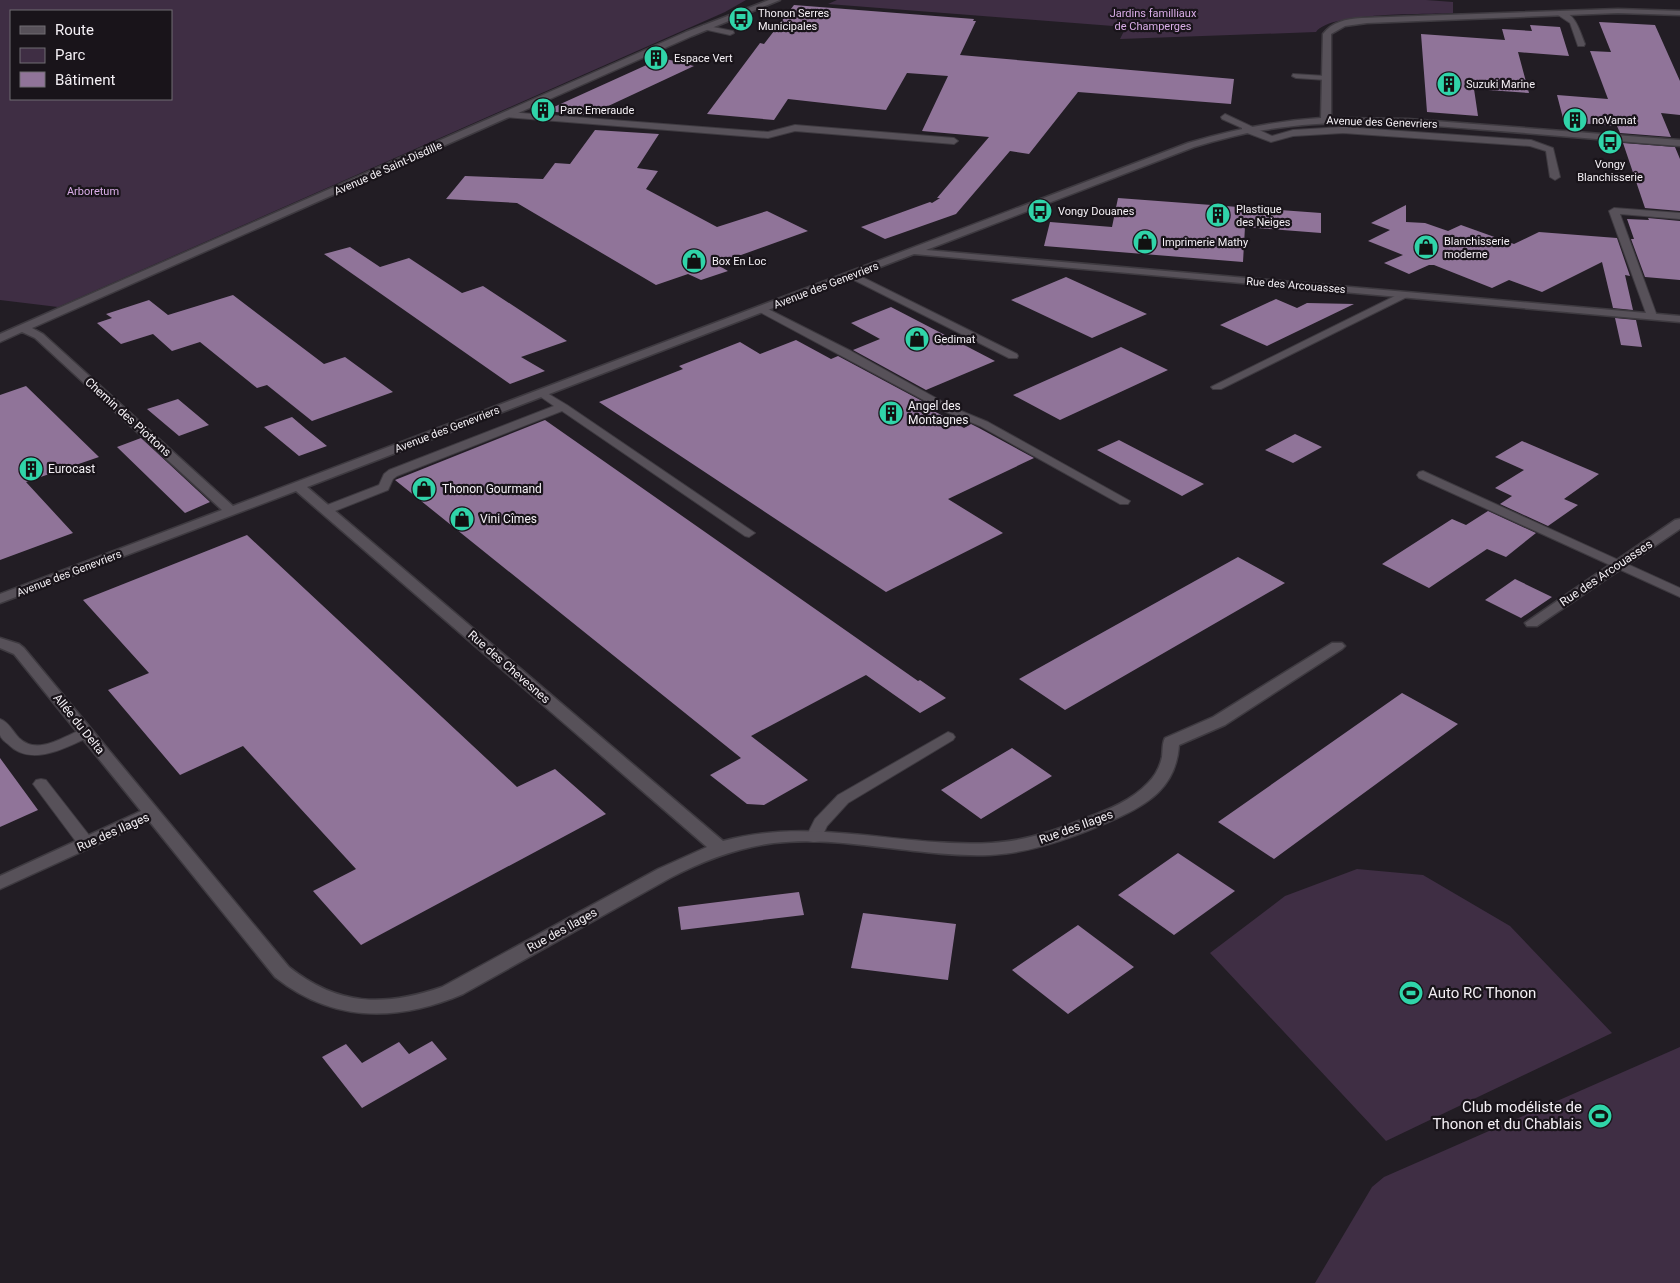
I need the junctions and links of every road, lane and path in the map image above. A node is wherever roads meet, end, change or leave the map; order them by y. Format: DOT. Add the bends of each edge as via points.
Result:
graph roads {
  1 [pos="776,0"];
  2 [pos="1561,13"];
  3 [pos="1680,13"];
  4 [pos="706,27"];
  5 [pos="730,33"];
  6 [pos="1581,44"];
  7 [pos="1296,76"];
  8 [pos="1326,78"];
  9 [pos="508,115"];
  10 [pos="1225,117"];
  11 [pos="1326,119"];
  12 [pos="1247,129"];
  13 [pos="954,140"];
  14 [pos="1680,143"];
  15 [pos="1555,177"];
  16 [pos="1680,216"];
  17 [pos="913,252"];
  18 [pos="852,275"];
  19 [pos="1403,295"];
  20 [pos="762,309"];
  21 [pos="1652,316"];
  22 [pos="1680,319"];
  23 [pos="22,328"];
  24 [pos="0,338"];
  25 [pos="1013,356"];
  26 [pos="1217,387"];
  27 [pos="542,393"];
  28 [pos="563,408"];
  29 [pos="1423,475"];
  30 [pos="298,486"];
  31 [pos="1124,501"];
  32 [pos="326,510"];
  33 [pos="231,511"];
  34 [pos="1680,523"];
  35 [pos="749,533"];
  36 [pos="1618,565"];
  37 [pos="1680,593"];
  38 [pos="0,599"];
  39 [pos="1532,623"];
  40 [pos="0,642"];
  41 [pos="1337,646"];
  42 [pos="0,724"];
  43 [pos="86,733"];
  44 [pos="948,737"];
  45 [pos="41,784"];
  46 [pos="152,813"];
  47 [pos="814,837"];
  48 [pos="86,843"];
  49 [pos="720,848"];
  50 [pos="0,883"];
  1 -- 4 [label="street, Avenue de Saint-Disdille"];
  2 -- 3 [label="street"];
  2 -- 6 [label="lane" via="1573,22"];
  2 -- 8 [label="street" via="1343,24 1327,34"];
  4 -- 5 [label="lane"];
  4 -- 9 [label="street, Avenue de Saint-Disdille"];
  7 -- 8 [label="lane"];
  8 -- 11 [label="street"];
  9 -- 13 [label="lane" via="765,134 795,128"];
  9 -- 23 [label="street, Avenue de Saint-Disdille"];
  10 -- 12 [label="lane"];
  11 -- 12 [label="street, Avenue des Genevriers"];
  11 -- 14 [label="street, Avenue des Genevriers" via="1406,121"];
  12 -- 15 [label="lane" via="1271,140 1294,133 1343,130 1532,143 1550,150"];
  12 -- 17 [label="street, Avenue des Genevriers" via="1191,145"];
  16 -- 21 [label="lane" via="1614,211"];
  17 -- 18 [label="street, Avenue des Genevriers"];
  17 -- 19 [label="street, Rue des Arcouasses"];
  18 -- 20 [label="street, Avenue des Genevriers"];
  18 -- 25 [label="lane"];
  19 -- 21 [label="street, Rue des Arcouasses"];
  19 -- 26 [label="lane"];
  20 -- 27 [label="street, Avenue des Genevriers"];
  20 -- 31 [label="lane"];
  21 -- 22 [label="street, Rue des Arcouasses"];
  23 -- 24 [label="street, Avenue de Saint-Disdille"];
  23 -- 33 [label="street, Chemin des Piottons" via="39,336"];
  27 -- 28 [label="lane"];
  27 -- 30 [label="street, Avenue des Genevriers"];
  28 -- 32 [label="lane" via="393,473 384,487"];
  28 -- 35 [label="lane"];
  29 -- 36 [label="lane"];
  30 -- 32 [label="street, Rue des Chevesnes"];
  30 -- 33 [label="street, Avenue des Genevriers"];
  32 -- 49 [label="street, Rue des Chevesnes"];
  33 -- 38 [label="street, Avenue des Genevriers"];
  34 -- 36 [label="street, Rue des Arcouasses"];
  36 -- 37 [label="lane"];
  36 -- 39 [label="street, Rue des Arcouasses"];
  40 -- 43 [label="street, Allée du Delta" via="19,651"];
  41 -- 47 [label="street, Rue des Ilages" via="1219,721 1171,742 1168,768 1151,791 1122,809 1058,836 1015,846 968,849"];
  42 -- 43 [label="lane" via="14,742 32,750 50,748"];
  43 -- 46 [label="street, Allée du Delta"];
  44 -- 47 [label="lane" via="843,799 826,816"];
  45 -- 48 [label="lane"];
  46 -- 48 [label="street, Rue des Ilages"];
  46 -- 49 [label="street, Rue des Ilages" via="294,983 325,999 364,1007 408,1004 451,992 671,869"];
  47 -- 49 [label="street, Rue des Ilages" via="773,838"];
  48 -- 50 [label="street, Rue des Ilages"];
}
